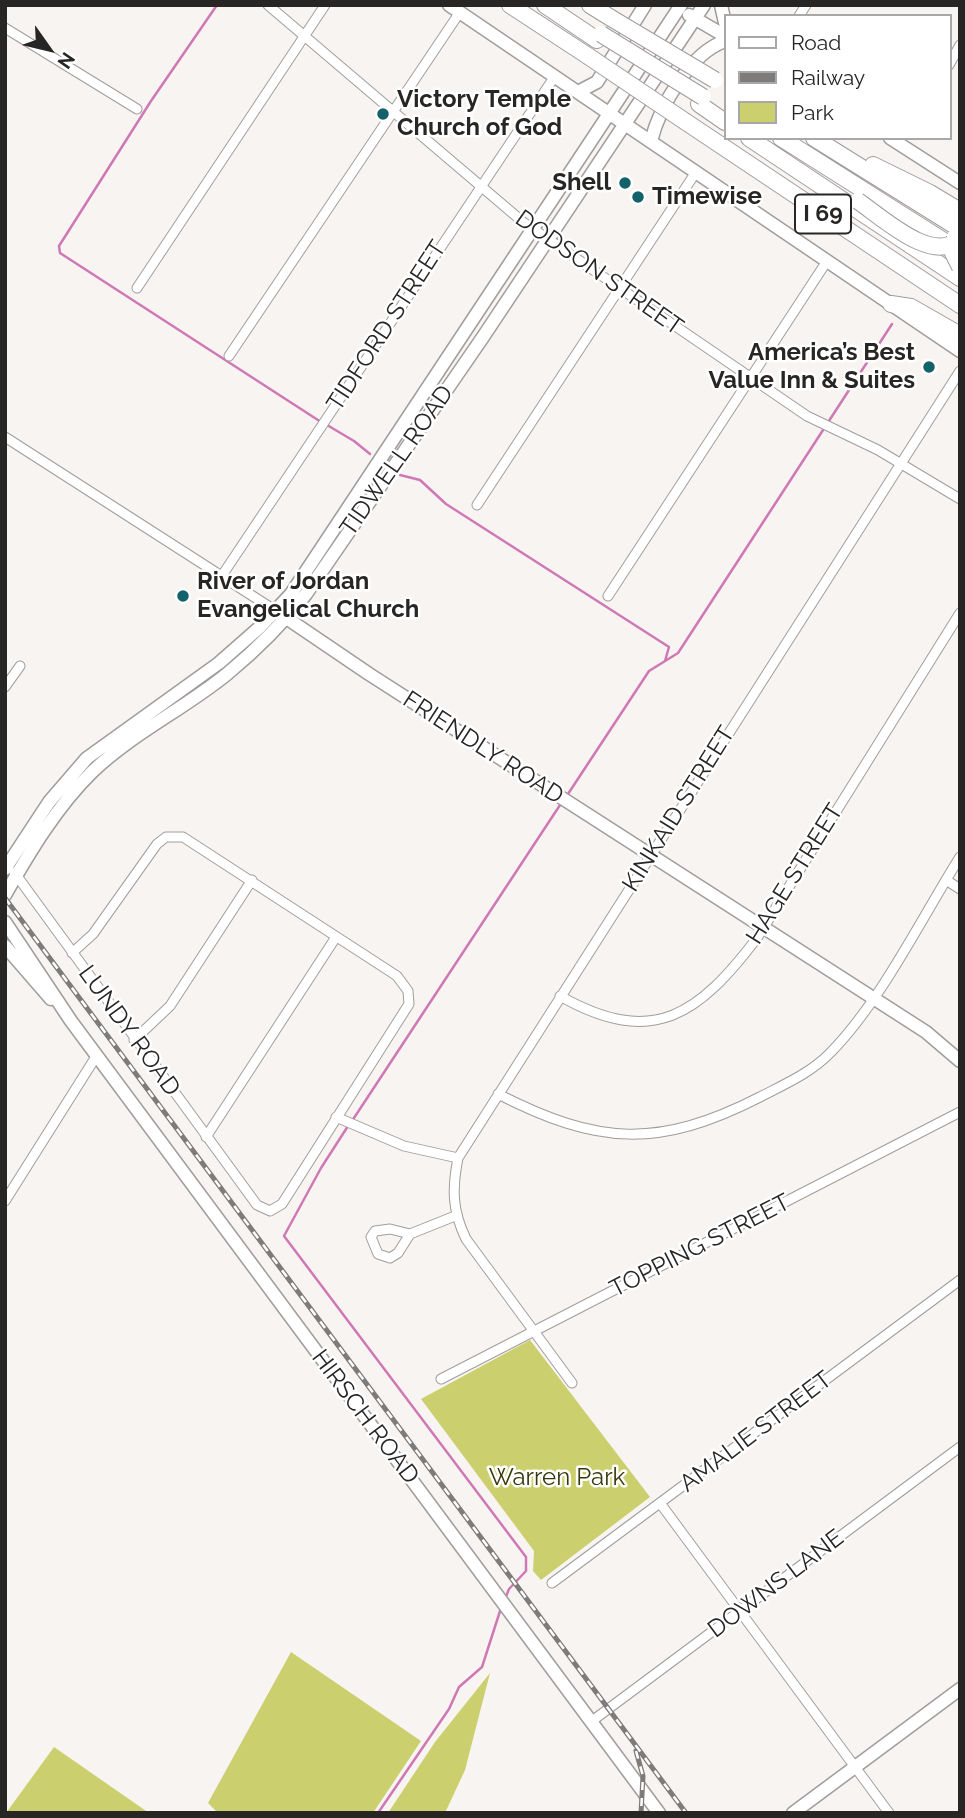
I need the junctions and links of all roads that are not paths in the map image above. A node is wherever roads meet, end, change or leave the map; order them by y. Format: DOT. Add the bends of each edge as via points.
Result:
graph roads {
  1 [pos="268,5"];
  2 [pos="325,5"];
  3 [pos="510,5"];
  4 [pos="545,5"];
  5 [pos="553,5"];
  6 [pos="590,5"];
  7 [pos="645,5"];
  8 [pos="704,5"];
  9 [pos="678,6"];
  10 [pos="454,9"];
  11 [pos="695,18"];
  12 [pos="5,28"];
  13 [pos="305,35"];
  14 [pos="599,37"];
  15 [pos="724,37"];
  16 [pos="724,39"];
  17 [pos="960,45"];
  18 [pos="951,61"];
  19 [pos="555,76"];
  20 [pos="720,83"];
  21 [pos="578,92"];
  22 [pos="701,100"];
  23 [pos="137,109"];
  24 [pos="724,110"];
  25 [pos="391,112"];
  26 [pos="610,113"];
  27 [pos="724,119"];
  28 [pos="625,124"];
  29 [pos="752,140"];
  30 [pos="761,140"];
  31 [pos="771,140"];
  32 [pos="784,140"];
  33 [pos="817,140"];
  34 [pos="651,141"];
  35 [pos="907,143"];
  36 [pos="841,154"];
  37 [pos="696,172"];
  38 [pos="960,183"];
  39 [pos="480,186"];
  40 [pos="860,200"];
  41 [pos="960,211"];
  42 [pos="533,230"];
  43 [pos="547,240"];
  44 [pos="959,240"];
  45 [pos="827,261"];
  46 [pos="960,267"];
  47 [pos="960,278"];
  48 [pos="137,288"];
  49 [pos="620,289"];
  50 [pos="891,304"];
  51 [pos="960,304"];
  52 [pos="466,326"];
  53 [pos="960,335"];
  54 [pos="483,337"];
  55 [pos="960,351"];
  56 [pos="229,356"];
  57 [pos="960,371"];
  58 [pos="751,377"];
  59 [pos="5,438"];
  60 [pos="900,462"];
  61 [pos="960,499"];
  62 [pos="477,505"];
  63 [pos="354,513"];
  64 [pos="221,576"];
  65 [pos="608,596"];
  66 [pos="960,613"];
  67 [pos="281,614"];
  68 [pos="20,666"];
  69 [pos="5,687"];
  70 [pos="649,856"];
  71 [pos="960,857"];
  72 [pos="9,867"];
  73 [pos="252,880"];
  74 [pos="946,880"];
  75 [pos="960,889"];
  76 [pos="5,895"];
  77 [pos="5,922"];
  78 [pos="763,928"];
  79 [pos="337,937"];
  80 [pos="5,946"];
  81 [pos="72,953"];
  82 [pos="560,996"];
  83 [pos="872,998"];
  84 [pos="71,1021"];
  85 [pos="134,1040"];
  86 [pos="97,1055"];
  87 [pos="960,1061"];
  88 [pos="498,1094"];
  89 [pos="960,1112"];
  90 [pos="340,1119"];
  91 [pos="206,1137"];
  92 [pos="458,1158"];
  93 [pos="5,1201"];
  94 [pos="455,1216"];
  95 [pos="410,1234"];
  96 [pos="960,1280"];
  97 [pos="533,1332"];
  98 [pos="441,1379"];
  99 [pos="572,1383"];
  100 [pos="960,1447"];
  101 [pos="660,1503"];
  102 [pos="552,1583"];
  103 [pos="740,1612"];
  104 [pos="960,1689"];
  105 [pos="592,1721"];
  106 [pos="855,1767"];
  107 [pos="659,1813"];
  108 [pos="793,1813"];
  109 [pos="889,1813"];
  1 -- 13 [label="street, DODSON STREET"];
  2 -- 13 [label="street"];
  3 -- 51 [label="highway, I 69, bridge"];
  4 -- 14 [label="highway"];
  5 -- 14 [label="highway"];
  6 -- 20 [label="highway, bridge"];
  7 -- 21 [label="main road" via="597,82"];
  8 -- 11 [label="main road, TIDWELL ROAD"];
  9 -- 11 [label="main road"];
  9 -- 26 [label="main road, TIDWELL ROAD"];
  10 -- 19 [label="main road"];
  10 -- 25 [label="street"];
  11 -- 15 [label="main road"];
  11 -- 28 [label="main road, TIDWELL ROAD"];
  12 -- 23 [label="street"];
  13 -- 25 [label="street, DODSON STREET"];
  13 -- 48 [label="street"];
  14 -- 22 [label="highway, bridge"];
  16 -- 34 [label="main road" via="697,56 659,116"];
  17 -- 18 [label="street"];
  19 -- 21 [label="main road"];
  19 -- 39 [label="street, TIDFORD STREET"];
  21 -- 26 [label="main road"];
  22 -- 24 [label="highway"];
  22 -- 27 [label="highway"];
  25 -- 39 [label="street, DODSON STREET"];
  25 -- 56 [label="street"];
  26 -- 28 [label="main road"];
  26 -- 42 [label="main road, TIDWELL ROAD"];
  28 -- 34 [label="main road"];
  28 -- 43 [label="main road, TIDWELL ROAD"];
  29 -- 47 [label="highway, I 69"];
  30 -- 40 [label="highway"];
  31 -- 40 [label="highway"];
  32 -- 44 [label="highway"];
  33 -- 36 [label="highway, I 69"];
  34 -- 37 [label="main road"];
  35 -- 38 [label="main road"];
  36 -- 41 [label="highway" via="885,169"];
  36 -- 44 [label="highway, I 69"];
  37 -- 45 [label="main road"];
  37 -- 49 [label="street"];
  39 -- 42 [label="street, DODSON STREET"];
  39 -- 64 [label="street, TIDFORD STREET"];
  40 -- 44 [label="highway, bridge" via="933,242"];
  42 -- 43 [label="street, DODSON STREET"];
  42 -- 52 [label="main road, TIDWELL ROAD"];
  43 -- 49 [label="street, DODSON STREET"];
  43 -- 54 [label="main road, TIDWELL ROAD"];
  44 -- 46 [label="highway, bridge" via="953,253"];
  45 -- 50 [label="main road"];
  45 -- 58 [label="street"];
  49 -- 58 [label="street, DODSON STREET"];
  49 -- 62 [label="street"];
  50 -- 53 [label="highway" via="911,307"];
  50 -- 55 [label="main road"];
  52 -- 54 [label="main road"];
  52 -- 63 [label="main road, TIDWELL ROAD"];
  54 -- 63 [label="main road, TIDWELL ROAD"];
  57 -- 60 [label="street, KINKAID STREET"];
  58 -- 60 [label="street, DODSON STREET" via="813,419"];
  58 -- 65 [label="street"];
  59 -- 64 [label="street, FRIENDLY ROAD"];
  60 -- 61 [label="street, DODSON STREET"];
  60 -- 70 [label="street, KINKAID STREET"];
  63 -- 67 [label="main road, TIDWELL ROAD"];
  64 -- 67 [label="street, FRIENDLY ROAD"];
  66 -- 78 [label="street, HAGE STREET"];
  67 -- 70 [label="main road, FRIENDLY ROAD"];
  67 -- 72 [label="main road, TIDWELL ROAD" via="183,696 111,738 51,824"];
  68 -- 69 [label="street"];
  70 -- 78 [label="main road, FRIENDLY ROAD"];
  70 -- 82 [label="street, KINKAID STREET"];
  71 -- 74 [label="street"];
  72 -- 76 [label="main road, TIDWELL ROAD"];
  72 -- 81 [label="street, LUNDY ROAD"];
  73 -- 79 [label="street"];
  73 -- 81 [label="street" via="183,837 166,837 93,934"];
  73 -- 85 [label="street" via="170,1006"];
  74 -- 75 [label="street"];
  74 -- 83 [label="street"];
  77 -- 84 [label="main road, HIRSCH ROAD"];
  78 -- 82 [label="street, HAGE STREET" via="720,984 680,1012 647,1020 614,1019"];
  78 -- 83 [label="main road, FRIENDLY ROAD"];
  79 -- 90 [label="street" via="404,983 409,1004"];
  79 -- 91 [label="street"];
  80 -- 84 [label="main road, HIRSCH ROAD"];
  81 -- 85 [label="street, LUNDY ROAD"];
  82 -- 88 [label="street, KINKAID STREET"];
  83 -- 87 [label="main road, FRIENDLY ROAD" via="926,1032"];
  83 -- 88 [label="street" via="841,1042 810,1070 724,1115 680,1129 622,1135 584,1130"];
  84 -- 86 [label="main road, HIRSCH ROAD"];
  85 -- 91 [label="street, LUNDY ROAD"];
  86 -- 93 [label="street"];
  86 -- 105 [label="main road, HIRSCH ROAD"];
  88 -- 92 [label="street, KINKAID STREET"];
  89 -- 97 [label="street, TOPPING STREET"];
  90 -- 91 [label="street, LUNDY ROAD" via="282,1204 270,1212 253,1201"];
  90 -- 92 [label="street" via="404,1146"];
  92 -- 94 [label="street, KINKAID STREET" via="452,1191"];
  94 -- 95 [label="street"];
  94 -- 97 [label="street" via="470,1246"];
  96 -- 101 [label="street, AMALIE STREET"];
  97 -- 98 [label="street, TOPPING STREET"];
  97 -- 99 [label="street"];
  100 -- 103 [label="street, DOWNS LANE"];
  101 -- 102 [label="street, AMALIE STREET"];
  101 -- 103 [label="street"];
  103 -- 105 [label="street, DOWNS LANE"];
  103 -- 106 [label="street"];
  104 -- 106 [label="main road"];
  105 -- 107 [label="main road, HIRSCH ROAD"];
  106 -- 108 [label="main road"];
  106 -- 109 [label="street"];
}
